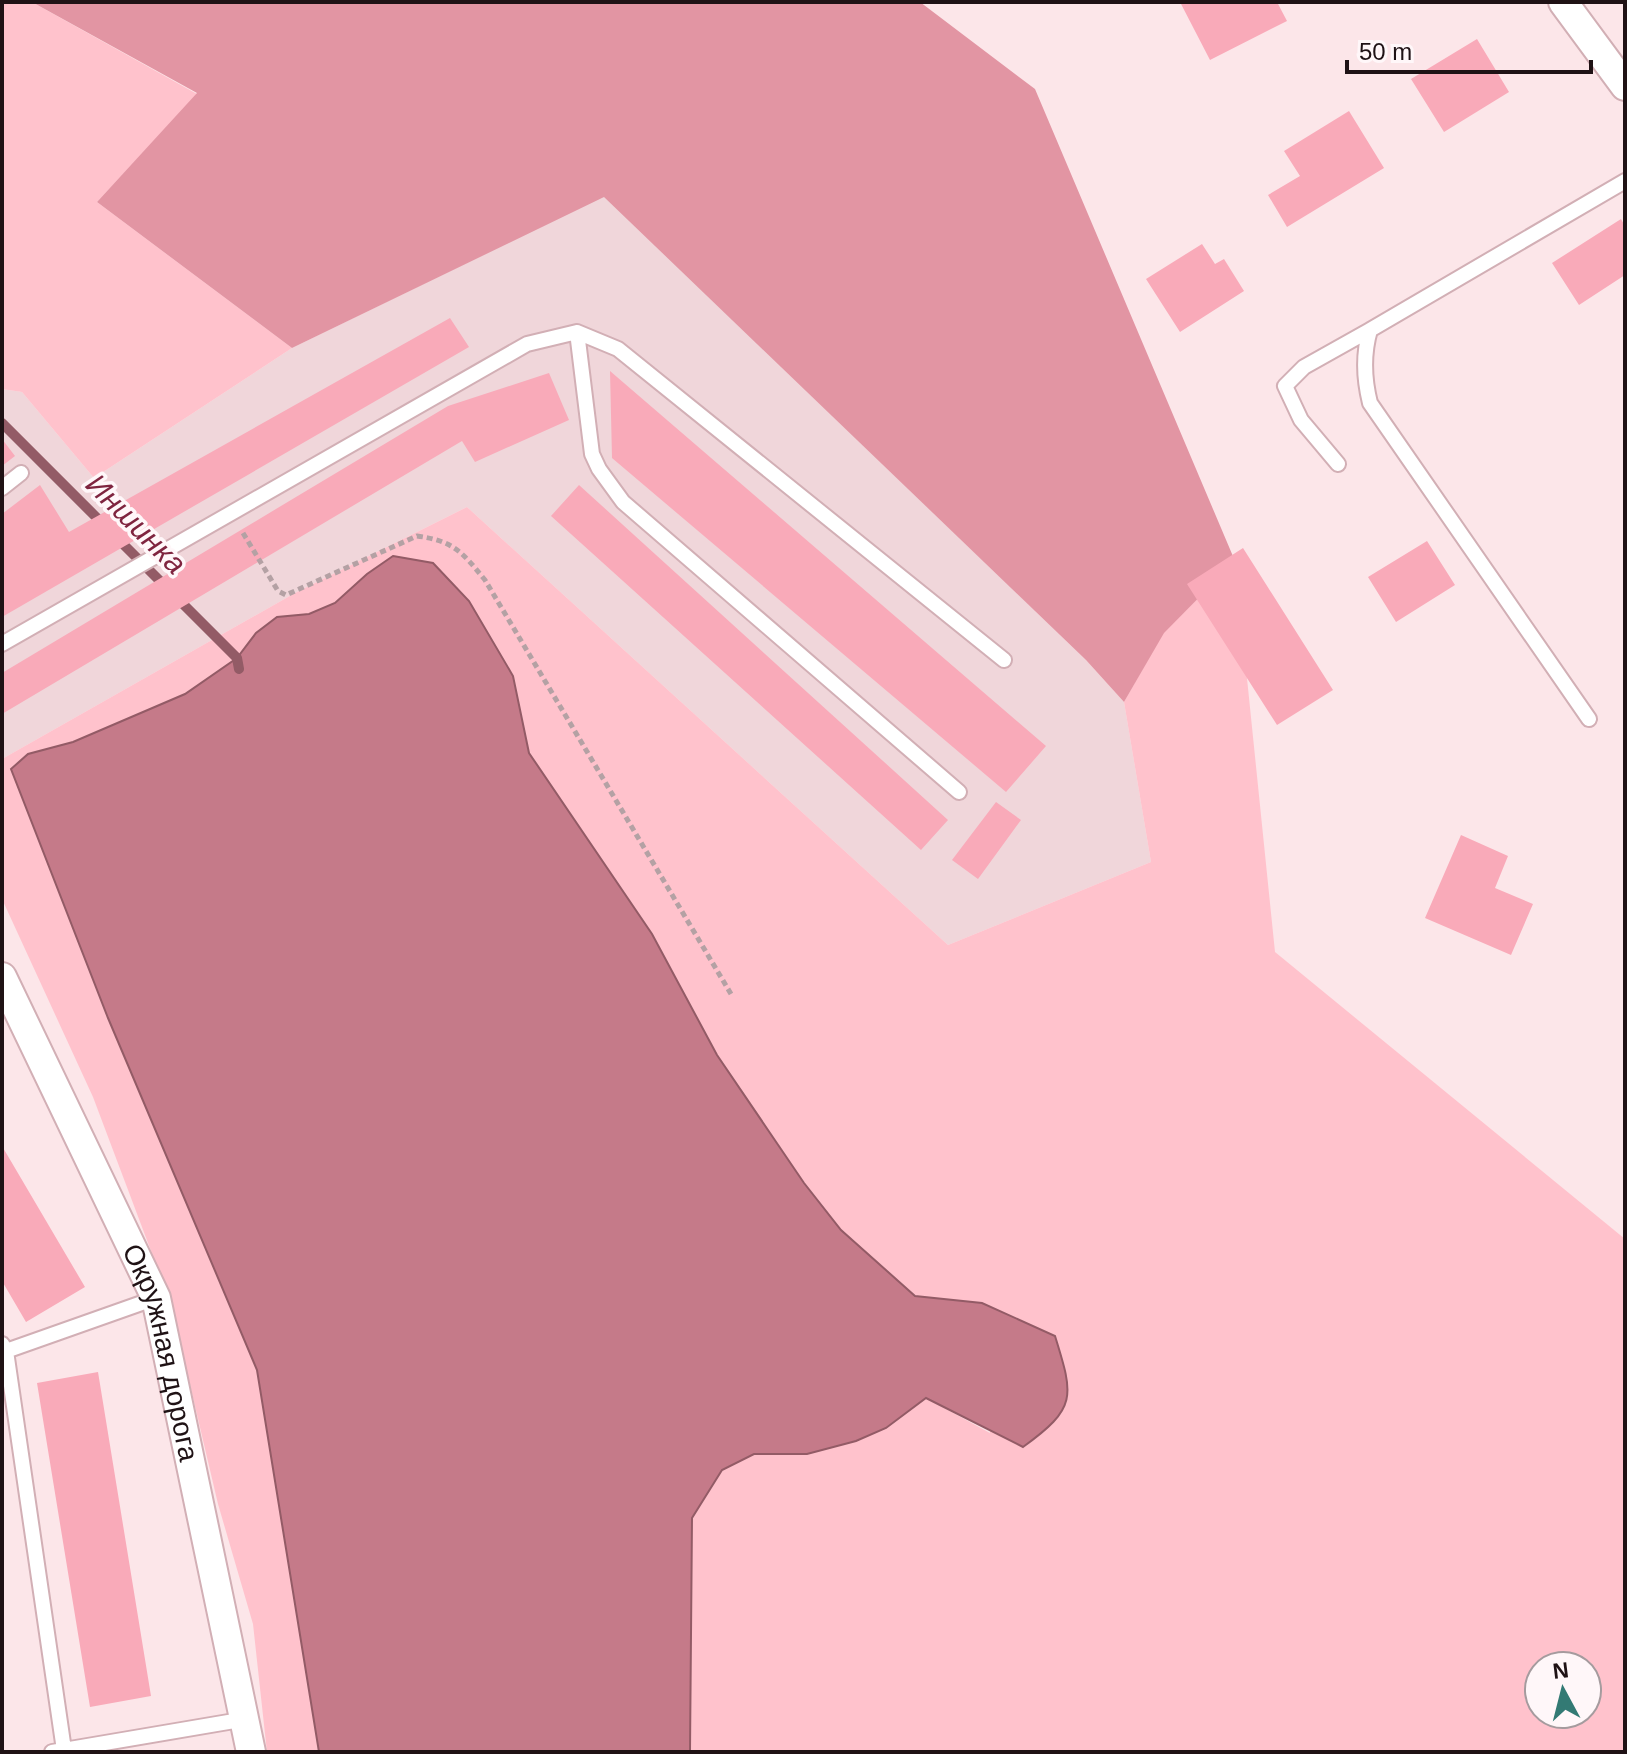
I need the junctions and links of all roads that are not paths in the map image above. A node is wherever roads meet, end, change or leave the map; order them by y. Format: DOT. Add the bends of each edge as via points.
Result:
graph roads {
  1 [pos="1563,2"];
  2 [pos="1625,86"];
  3 [pos="1625,181"];
  4 [pos="1370,330"];
  5 [pos="577,332"];
  6 [pos="1338,464"];
  7 [pos="21,473"];
  8 [pos="2,488"];
  9 [pos="2,644"];
  10 [pos="1004,660"];
  11 [pos="1589,719"];
  12 [pos="959,792"];
  13 [pos="2,977"];
  14 [pos="156,1298"];
  15 [pos="4,1347"];
  16 [pos="246,1719"];
  17 [pos="58,1751"];
  18 [pos="251,1752"];
  1 -- 2 [label="street"];
  3 -- 4 [label="lane"];
  4 -- 6 [label="lane" via="1304,367 1285,386 1301,420"];
  4 -- 11 [label="lane" via="1365,377 1370,403"];
  5 -- 9 [label="lane" via="527,344"];
  5 -- 10 [label="lane" via="618,349"];
  5 -- 12 [label="lane" via="592,454 623,502"];
  7 -- 8 [label="lane"];
  13 -- 14 [label="street, Окружная дорога"];
  14 -- 15 [label="lane"];
  14 -- 16 [label="street, Окружная дорога"];
  15 -- 17 [label="lane"];
  16 -- 17 [label="lane"];
  16 -- 18 [label="street, Окружная дорога"];
}
